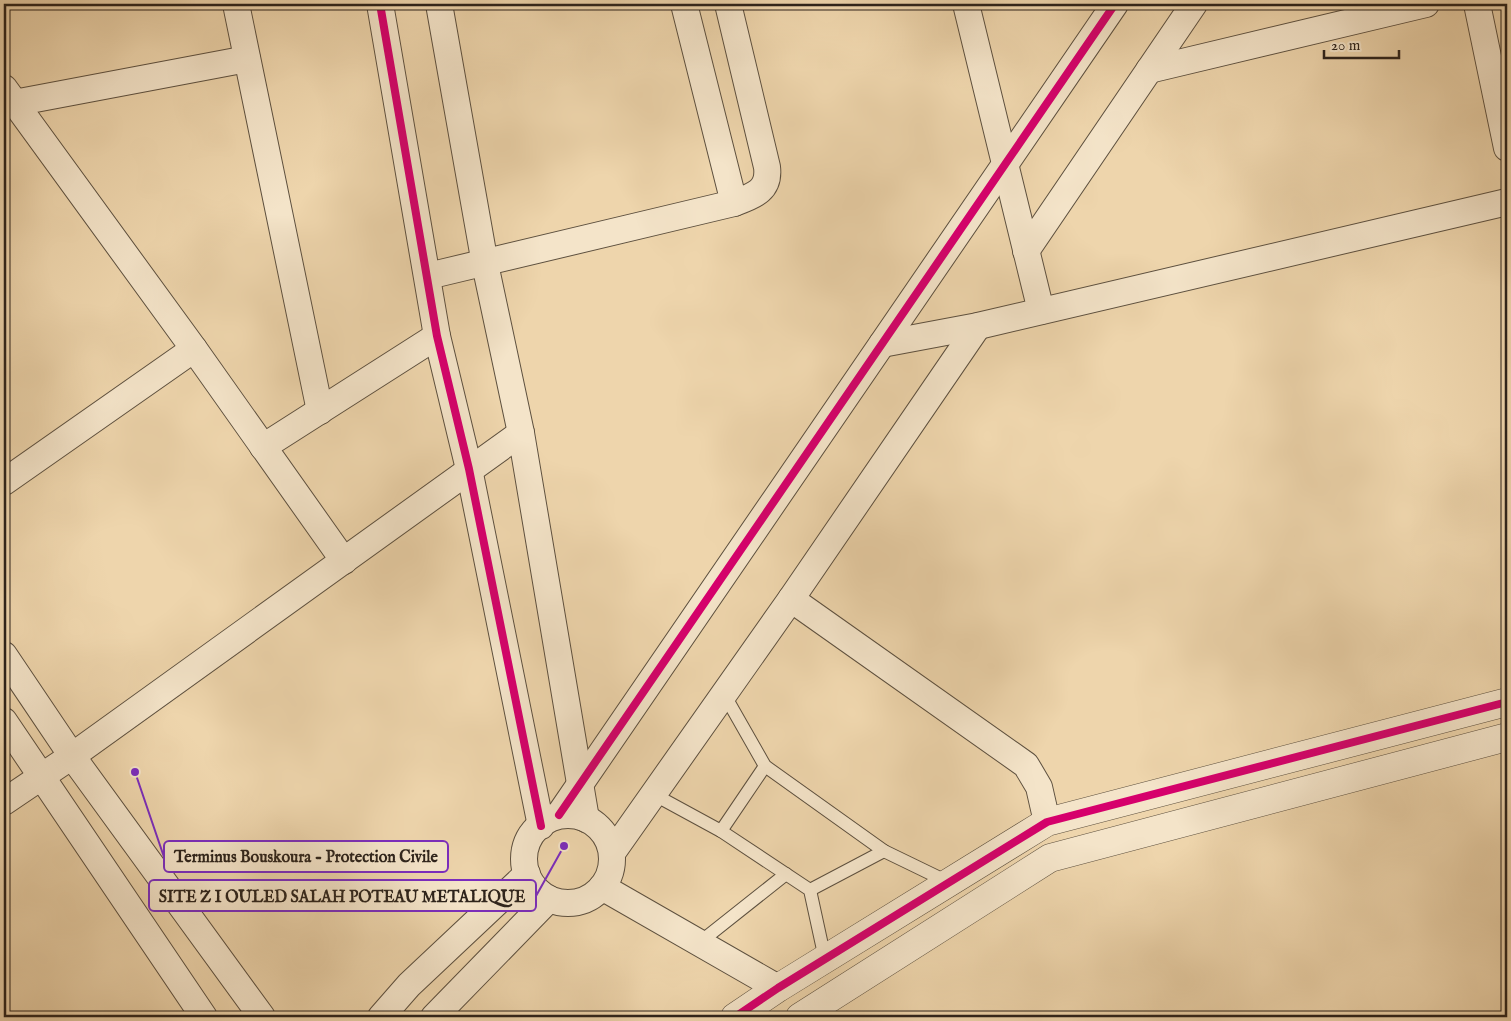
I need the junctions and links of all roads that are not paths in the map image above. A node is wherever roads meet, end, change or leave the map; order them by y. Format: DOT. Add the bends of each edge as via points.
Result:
graph roads {
  1 [pos="236,4"];
  2 [pos="380,4"];
  3 [pos="439,4"];
  4 [pos="684,4"];
  5 [pos="728,4"];
  6 [pos="966,4"];
  7 [pos="1115,4"];
  8 [pos="1194,4"];
  9 [pos="1426,4"];
  10 [pos="1477,4"];
  11 [pos="247,59"];
  12 [pos="1149,70"];
  13 [pos="9,95"];
  14 [pos="1507,148"];
  15 [pos="1004,163"];
  16 [pos="734,202"];
  17 [pos="1507,202"];
  18 [pos="1026,252"];
  19 [pos="485,264"];
  20 [pos="428,276"];
  21 [pos="1041,310"];
  22 [pos="978,326"];
  23 [pos="438,336"];
  24 [pos="882,344"];
  25 [pos="194,349"];
  26 [pos="320,411"];
  27 [pos="521,433"];
  28 [pos="263,447"];
  29 [pos="469,470"];
  30 [pos="4,482"];
  31 [pos="344,561"];
  32 [pos="790,599"];
  33 [pos="4,655"];
  34 [pos="724,694"];
  35 [pos="1507,702"];
  36 [pos="4,721"];
  37 [pos="1507,737"];
  38 [pos="72,756"];
  39 [pos="765,766"];
  40 [pos="42,777"];
  41 [pos="579,784"];
  42 [pos="653,794"];
  43 [pos="4,802"];
  44 [pos="550,820"];
  45 [pos="586,820"];
  46 [pos="1047,822"];
  47 [pos="721,831"];
  48 [pos="884,851"];
  49 [pos="612,853"];
  50 [pos="527,874"];
  51 [pos="786,874"];
  52 [pos="948,882"];
  53 [pos="602,887"];
  54 [pos="810,890"];
  55 [pos="549,899"];
  56 [pos="699,943"];
  57 [pos="825,959"];
  58 [pos="778,988"];
  59 [pos="204,1017"];
  60 [pos="262,1017"];
  61 [pos="381,1017"];
  62 [pos="434,1017"];
  63 [pos="735,1017"];
  64 [pos="800,1017"];
  1 -- 11 [label="street"];
  2 -- 20 [label="street"];
  3 -- 19 [label="street"];
  4 -- 16 [label="street"];
  5 -- 16 [label="street" via="768,175 762,190"];
  6 -- 15 [label="street"];
  7 -- 15 [label="street"];
  8 -- 12 [label="street"];
  9 -- 12 [label="street"];
  10 -- 14 [label="street"];
  11 -- 13 [label="street"];
  11 -- 26 [label="street"];
  12 -- 18 [label="street"];
  13 -- 25 [label="street"];
  15 -- 18 [label="street"];
  15 -- 24 [label="street"];
  16 -- 19 [label="street"];
  17 -- 21 [label="street"];
  18 -- 21 [label="street"];
  19 -- 20 [label="street"];
  19 -- 27 [label="street"];
  20 -- 23 [label="street"];
  21 -- 22 [label="street"];
  22 -- 24 [label="street"];
  22 -- 32 [label="street"];
  23 -- 26 [label="street"];
  23 -- 29 [label="street"];
  24 -- 41 [label="street"];
  25 -- 28 [label="street"];
  25 -- 30 [label="street"];
  26 -- 28 [label="street"];
  27 -- 29 [label="street"];
  27 -- 41 [label="street"];
  28 -- 31 [label="street"];
  29 -- 31 [label="street"];
  29 -- 44 [label="street"];
  31 -- 38 [label="street"];
  32 -- 34 [label="street"];
  32 -- 46 [label="street" via="1026,766 1039,786"];
  33 -- 38 [label="street"];
  34 -- 39 [label="lane"];
  34 -- 42 [label="street"];
  35 -- 46 [label="street"];
  36 -- 40 [label="street"];
  37 -- 64 [label="street" via="1050,858"];
  38 -- 40 [label="street"];
  38 -- 60 [label="street"];
  39 -- 47 [label="lane"];
  39 -- 48 [label="lane"];
  40 -- 43 [label="street"];
  40 -- 59 [label="street"];
  41 -- 44 [label="street"];
  41 -- 45 [label="street"];
  42 -- 47 [label="lane"];
  42 -- 49 [label="street"];
  44 -- 45 [label="street"];
  44 -- 50 [label="street" via="529,840 524,856"];
  45 -- 49 [label="street" via="598,827"];
  46 -- 52 [label="street"];
  47 -- 51 [label="lane"];
  48 -- 52 [label="lane"];
  48 -- 54 [label="lane"];
  49 -- 53 [label="street" via="611,871"];
  50 -- 55 [label="street" via="532,884"];
  50 -- 61 [label="street" via="409,985"];
  51 -- 54 [label="lane"];
  51 -- 56 [label="lane"];
  52 -- 57 [label="street"];
  53 -- 55 [label="street" via="587,899 568,903"];
  53 -- 56 [label="street"];
  54 -- 57 [label="lane"];
  55 -- 62 [label="street"];
  56 -- 58 [label="street"];
  57 -- 58 [label="street"];
  58 -- 63 [label="street"];
}
